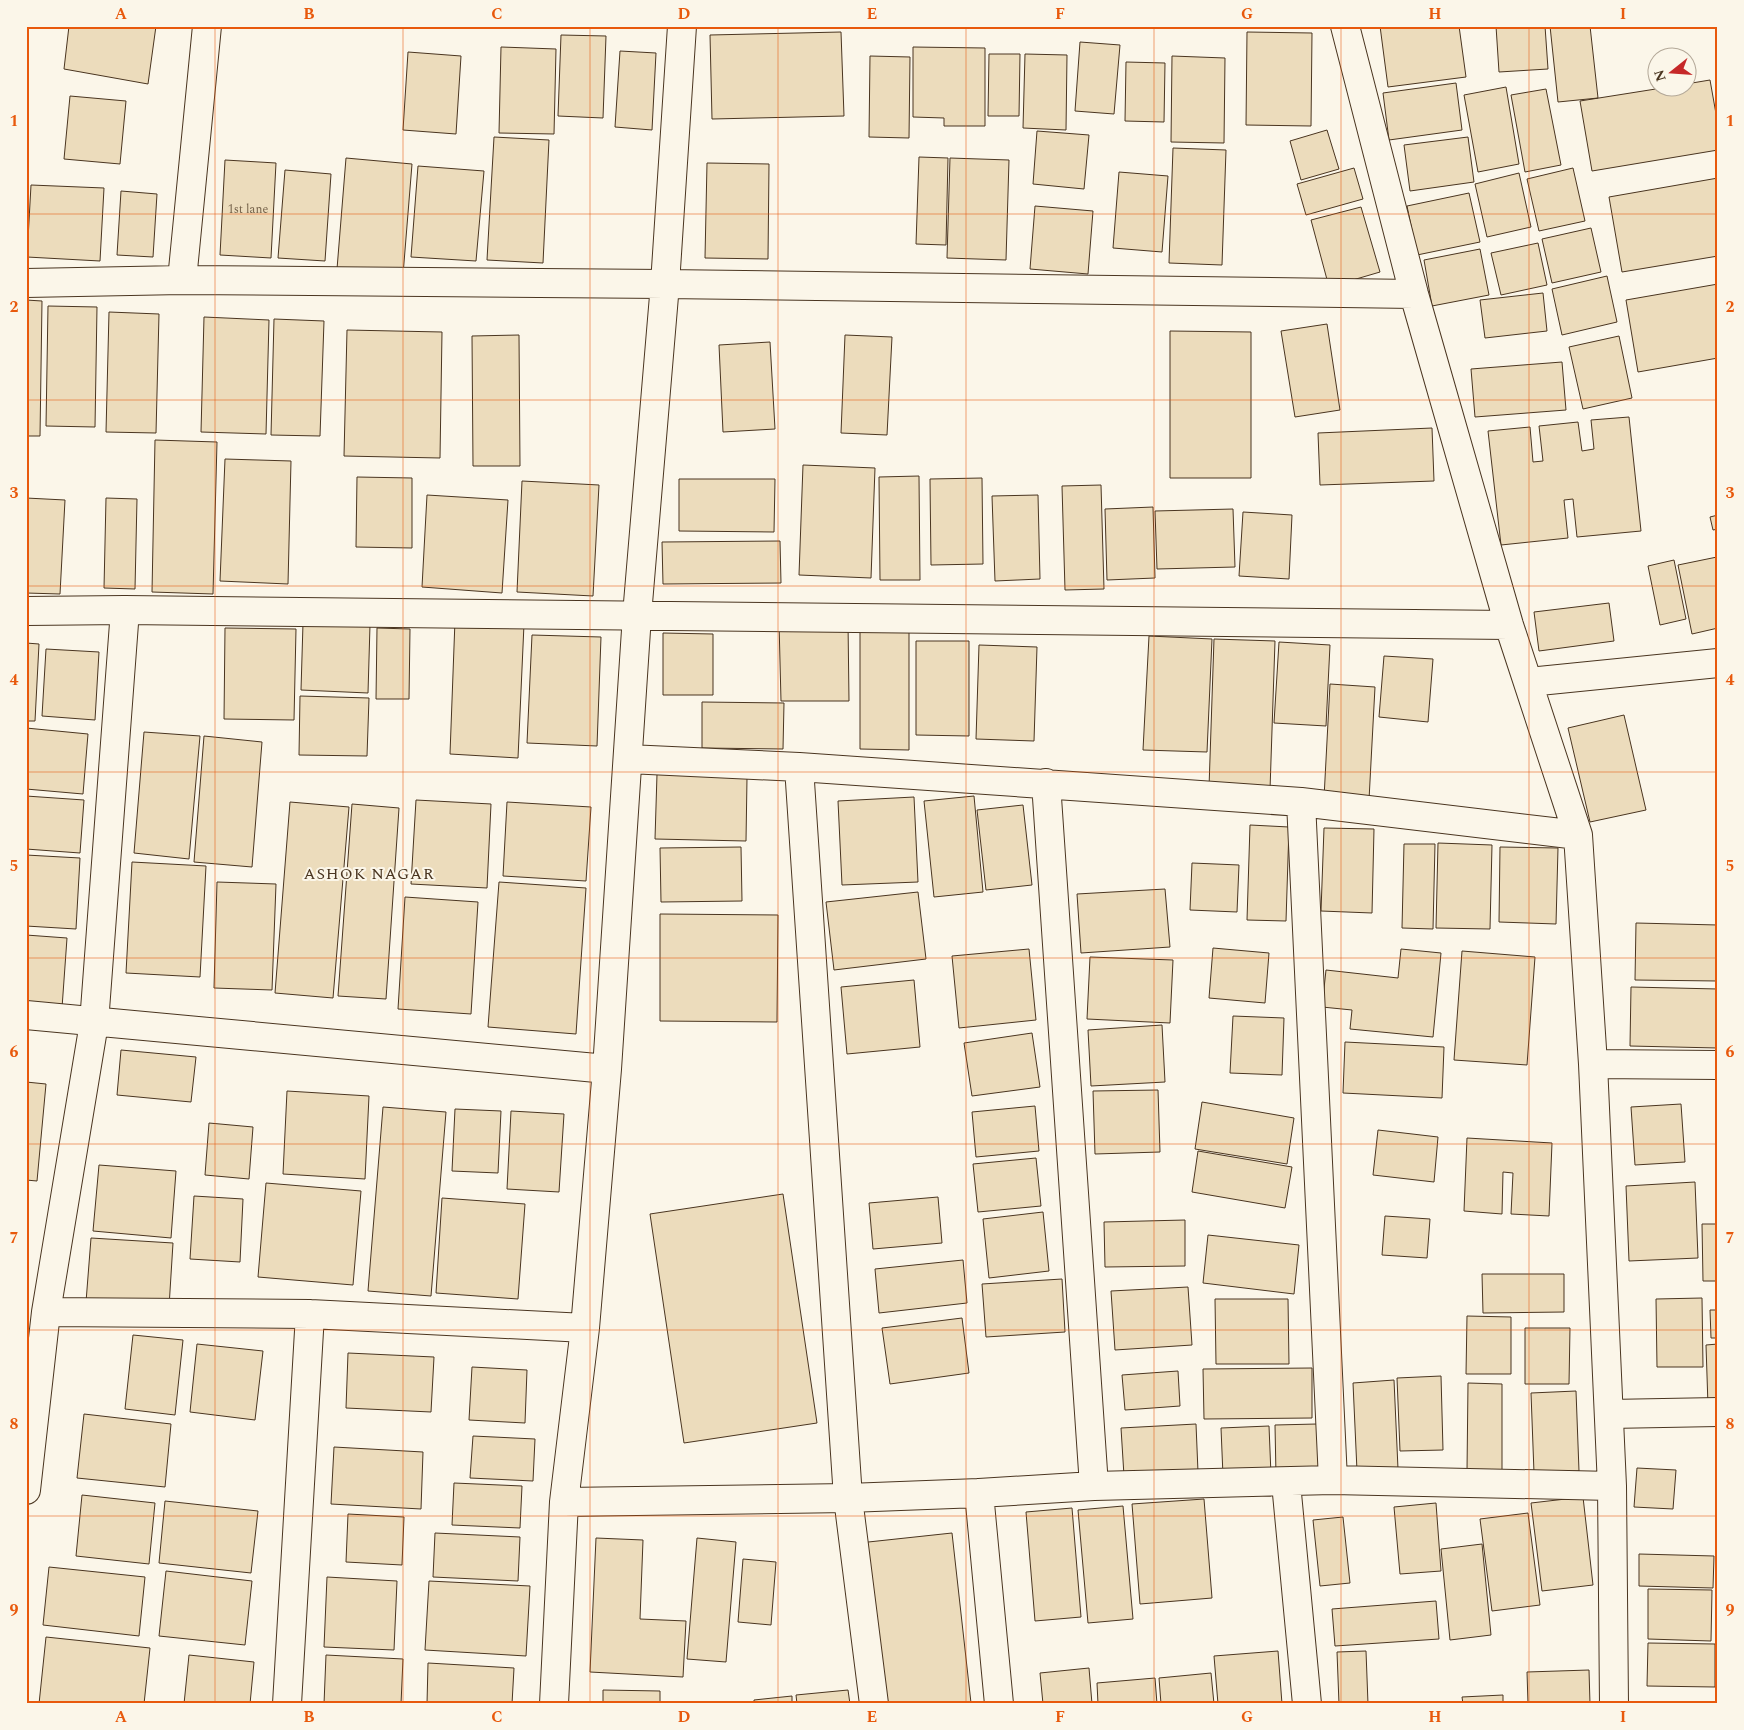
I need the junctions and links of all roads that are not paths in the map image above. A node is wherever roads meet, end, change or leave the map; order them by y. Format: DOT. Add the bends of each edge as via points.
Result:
graph roads {
  1 [pos="206,26"];
  2 [pos="682,26"];
  3 [pos="1345,26"];
  4 [pos="182,280"];
  5 [pos="26,283"];
  6 [pos="666,284"];
  7 [pos="1414,294"];
  8 [pos="125,610"];
  9 [pos="26,611"];
  10 [pos="638,615"];
  11 [pos="1509,625"];
  12 [pos="1718,663"];
  13 [pos="1529,682"];
  14 [pos="628,758"];
  15 [pos="798,767"];
  16 [pos="1046,783"];
  17 [pos="1301,802"];
  18 [pos="1578,835"];
  19 [pos="26,1015"];
  20 [pos="94,1022"];
  21 [pos="1593,1064"];
  22 [pos="1718,1065"];
  23 [pos="606,1069"];
  24 [pos="46,1312"];
  25 [pos="310,1314"];
  26 [pos="585,1328"];
  27 [pos="1718,1412"];
  28 [pos="1608,1414"];
  29 [pos="1333,1480"];
  30 [pos="1286,1483"];
  31 [pos="1094,1486"];
  32 [pos="1612,1486"];
  33 [pos="26,1490"];
  34 [pos="979,1493"];
  35 [pos="848,1498"];
  36 [pos="564,1502"];
  37 [pos="287,1704"];
  38 [pos="554,1704"];
  39 [pos="874,1704"];
  40 [pos="999,1704"];
  41 [pos="1307,1704"];
  42 [pos="1614,1704"];
  1 -- 4 [label="street"];
  2 -- 6 [label="street"];
  3 -- 7 [label="street"];
  4 -- 5 [label="street"];
  4 -- 6 [label="street"];
  6 -- 7 [label="street"];
  6 -- 10 [label="street"];
  7 -- 11 [label="street"];
  8 -- 9 [label="street"];
  8 -- 10 [label="street"];
  8 -- 20 [label="street"];
  10 -- 11 [label="street"];
  10 -- 14 [label="street"];
  11 -- 13 [label="street"];
  12 -- 13 [label="street"];
  13 -- 18 [label="street"];
  14 -- 15 [label="street"];
  14 -- 23 [label="street"];
  15 -- 16 [label="street"];
  15 -- 35 [label="street"];
  16 -- 17 [label="street"];
  16 -- 31 [label="street"];
  17 -- 18 [label="street"];
  17 -- 29 [label="street"];
  18 -- 21 [label="street"];
  19 -- 20 [label="street"];
  20 -- 23 [label="street"];
  20 -- 24 [label="street"];
  21 -- 22 [label="street"];
  21 -- 28 [label="street"];
  23 -- 26 [label="street"];
  24 -- 25 [label="street"];
  24 -- 33 [label="street"];
  25 -- 26 [label="street"];
  25 -- 37 [label="street"];
  26 -- 36 [label="street"];
  27 -- 28 [label="street"];
  28 -- 32 [label="street"];
  29 -- 30 [label="street"];
  29 -- 32 [label="street"];
  30 -- 31 [label="street"];
  30 -- 41 [label="street"];
  31 -- 34 [label="street"];
  32 -- 42 [label="street"];
  34 -- 35 [label="street"];
  34 -- 40 [label="street"];
  35 -- 36 [label="street"];
  35 -- 39 [label="street"];
  36 -- 38 [label="street"];
}
